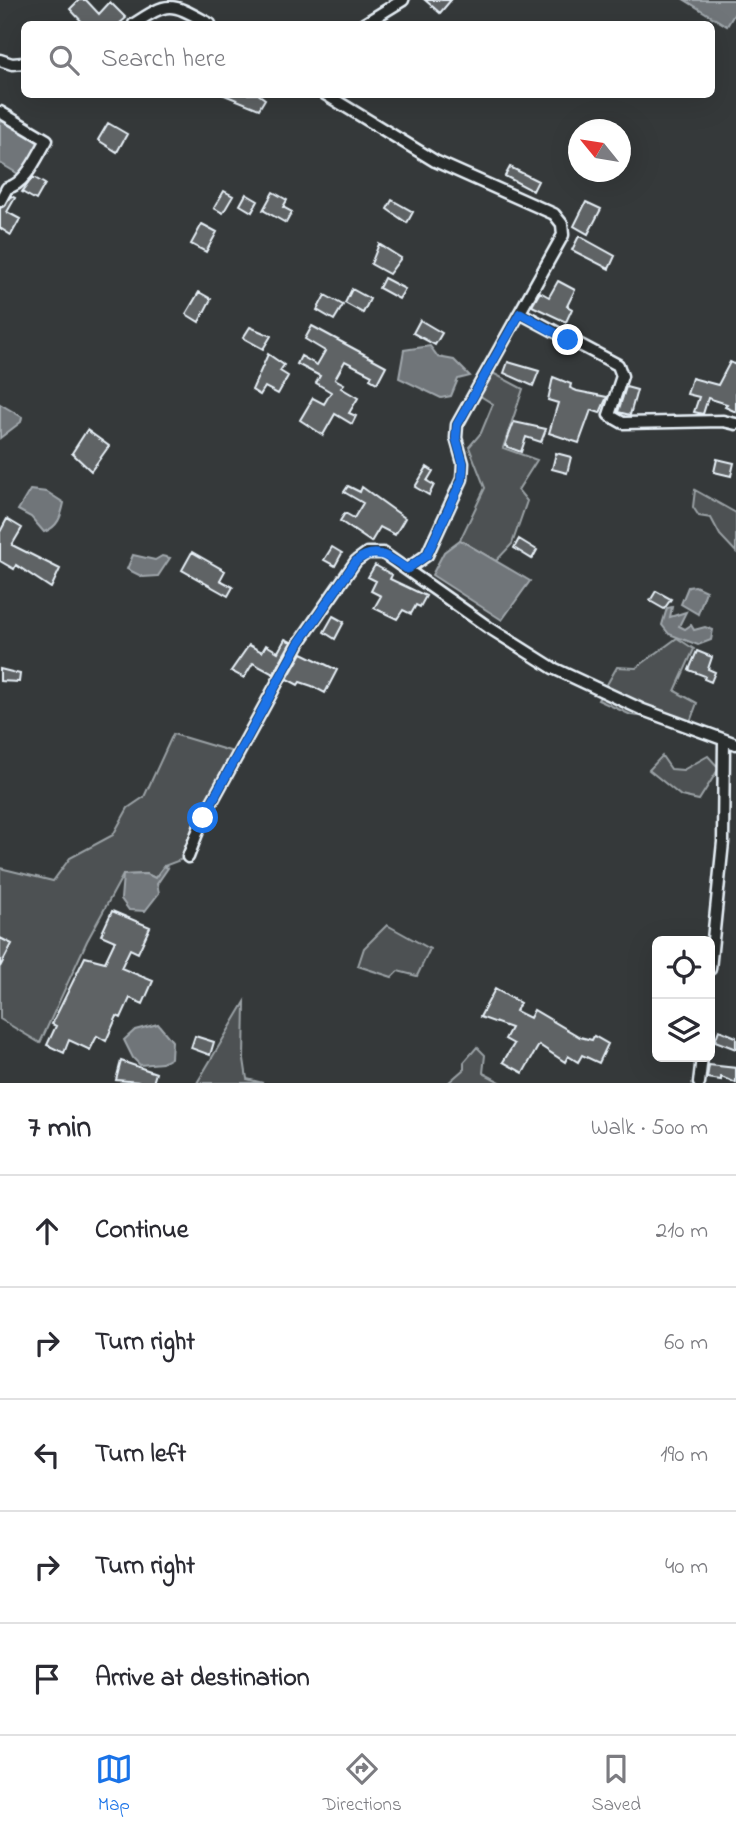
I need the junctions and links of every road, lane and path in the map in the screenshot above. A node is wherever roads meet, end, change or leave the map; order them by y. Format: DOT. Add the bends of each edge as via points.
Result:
graph roads {
  1 [pos="403,0"];
  2 [pos="137,21"];
  3 [pos="204,21"];
  4 [pos="369,21"];
  5 [pos="0,60"];
  6 [pos="21,63"];
  7 [pos="332,98"];
  8 [pos="0,112"];
  9 [pos="0,201"];
  10 [pos="520,313"];
  11 [pos="736,424"];
  12 [pos="407,569"];
  13 [pos="724,741"];
  14 [pos="736,744"];
  15 [pos="731,796"];
  16 [pos="188,857"];
  17 [pos="714,936"];
  18 [pos="701,1062"];
  19 [pos="699,1083"];
  1 -- 4 [label="street"];
  2 -- 3 [label="street" via="166,2"];
  5 -- 6 [label="street"];
  7 -- 10 [label="street" via="435,161 554,214 563,235"];
  8 -- 9 [label="street" via="47,140 25,175 15,187 6,188"];
  10 -- 11 [label="street" via="618,365 622,376 609,415 623,424"];
  10 -- 12 [label="street" via="457,425 462,480 427,555"];
  12 -- 13 [label="street" via="553,668"];
  12 -- 16 [label="street" via="383,553 367,553 356,561 299,643 203,818"];
  13 -- 14 [label="street"];
  13 -- 15 [label="street" via="722,762"];
  15 -- 17 [label="street"];
  18 -- 19 [label="street"];
}
